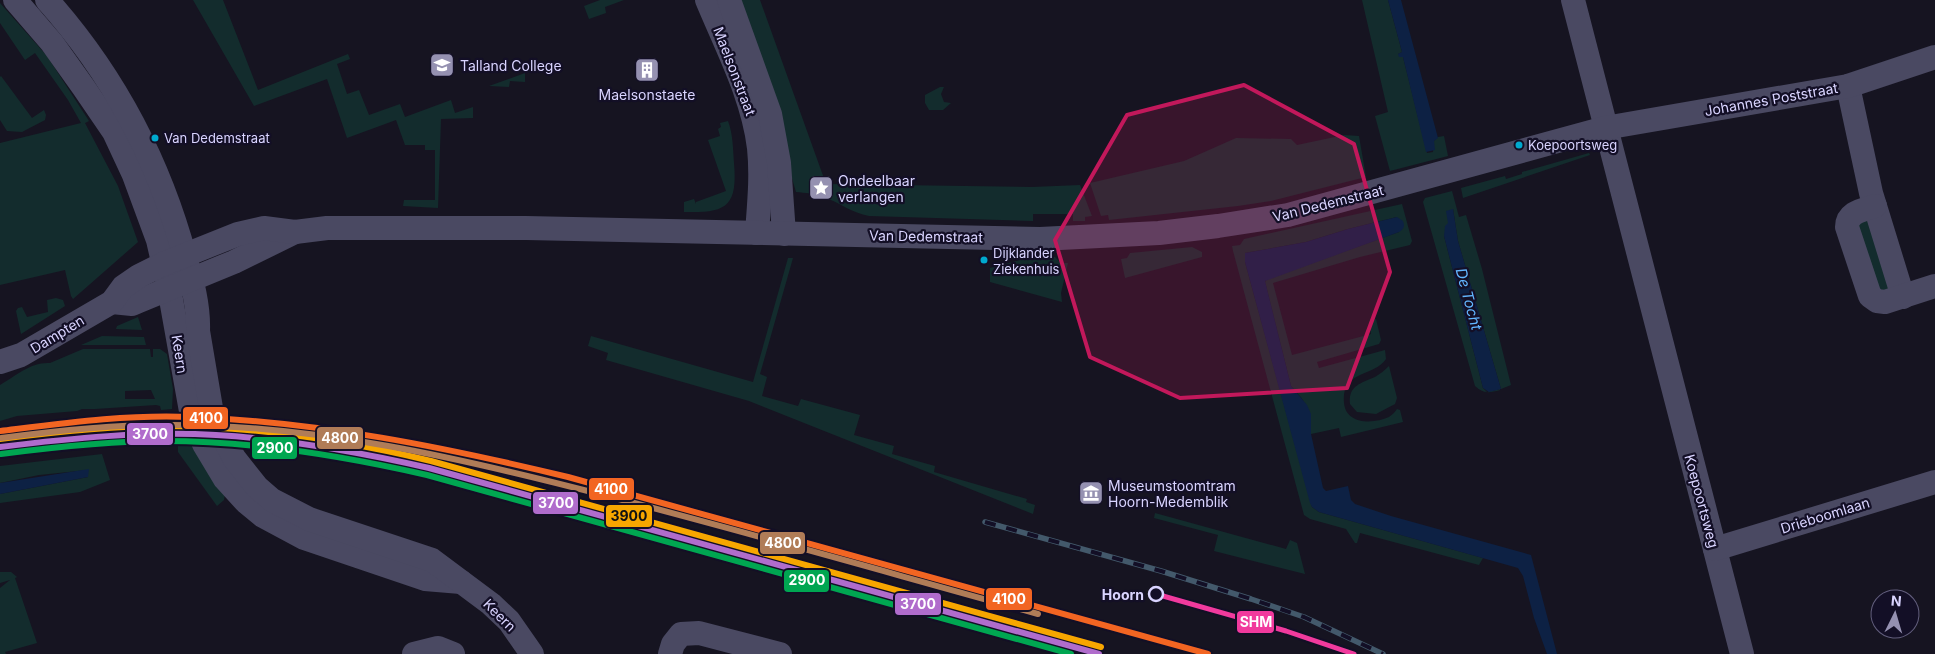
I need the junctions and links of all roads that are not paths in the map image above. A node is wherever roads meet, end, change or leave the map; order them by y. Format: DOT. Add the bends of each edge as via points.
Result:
graph roads {
  1 [pos="15,0"];
  2 [pos="47,0"];
  3 [pos="707,0"];
  4 [pos="729,0"];
  5 [pos="1573,0"];
  6 [pos="1935,57"];
  7 [pos="1848,86"];
  8 [pos="1605,128"];
  9 [pos="1874,206"];
  10 [pos="295,232"];
  11 [pos="757,233"];
  12 [pos="784,234"];
  13 [pos="174,260"];
  14 [pos="192,280"];
  15 [pos="1935,286"];
  16 [pos="169,288"];
  17 [pos="1903,297"];
  18 [pos="112,302"];
  19 [pos="0,362"];
  20 [pos="1935,482"];
  21 [pos="1715,549"];
  22 [pos="461,582"];
  23 [pos="529,653"];
  24 [pos="414,654"];
  25 [pos="453,654"];
  26 [pos="670,654"];
  27 [pos="780,654"];
  28 [pos="1742,654"];
  1 -- 13 [label="street, Keern" via="52,43 114,132 134,174 158,240"];
  2 -- 13 [label="street, Keern" via="89,50 130,119 159,177"];
  3 -- 11 [label="street, Maelsonstraat" via="750,105 759,146 761,174"];
  4 -- 12 [label="street, Maelsonstraat" via="770,114 779,164"];
  5 -- 8 [label="street, Koepoortsweg"];
  6 -- 7 [label="street, Johannes Poststraat"];
  7 -- 8 [label="street, Johannes Poststraat"];
  7 -- 9 [label="street"];
  8 -- 12 [label="street, Van Dedemstraat" via="1288,215 1218,226 1159,233 1040,239"];
  8 -- 21 [label="street, Koepoortsweg"];
  9 -- 17 [label="street"];
  9 -- 17 [label="street" via="1858,212 1847,221 1854,246 1873,299 1885,302"];
  10 -- 11 [label="street, Van Dedemstraat" via="395,227"];
  10 -- 13 [label="street, Van Dedemstraat" via="264,228 238,234"];
  10 -- 14 [label="street, Van Dedemstraat"];
  11 -- 12 [label="street, Van Dedemstraat"];
  13 -- 14 [label="street, Keern"];
  13 -- 16 [label="street, Keern"];
  13 -- 18 [label="street, Dampten" via="139,276 123,287"];
  14 -- 16 [label="street, Van Dedemstraat"];
  14 -- 22 [label="street, Keern" via="212,414 234,458 257,486 272,500 309,519 432,560"];
  15 -- 17 [label="street"];
  16 -- 18 [label="street" via="132,304"];
  16 -- 22 [label="street, Keern" via="192,417 204,444 236,492 263,516 304,538 426,579"];
  18 -- 19 [label="street, Dampten" via="21,355"];
  20 -- 21 [label="street, Drieboomlaan"];
  21 -- 28 [label="street, Koepoortsweg"];
  22 -- 23 [label="street, Keern" via="509,622"];
  24 -- 25 [label="street" via="438,648"];
  26 -- 27 [label="street" via="681,634 699,633"];
}
